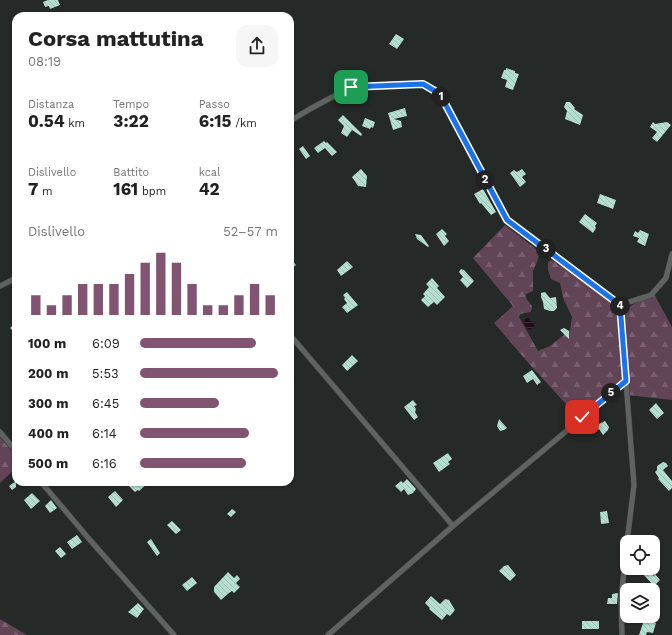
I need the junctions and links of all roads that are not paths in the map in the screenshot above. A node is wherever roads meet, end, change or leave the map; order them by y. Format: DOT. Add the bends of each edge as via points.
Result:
graph roads {
  1 [pos="294,118"];
  2 [pos="672,254"];
  3 [pos="12,280"];
  4 [pos="0,286"];
  5 [pos="620,305"];
  6 [pos="294,340"];
  7 [pos="626,381"];
  8 [pos="0,432"];
  9 [pos="12,446"];
  10 [pos="44,486"];
  11 [pos="453,526"];
  12 [pos="628,535"];
  13 [pos="624,575"];
  14 [pos="174,635"];
  15 [pos="328,635"];
  16 [pos="622,635"];
  1 -- 5 [label="street" via="351,87 423,84 440,94 507,220"];
  2 -- 5 [label="street" via="666,278 651,295"];
  3 -- 4 [label="street"];
  5 -- 7 [label="street"];
  6 -- 11 [label="street"];
  7 -- 11 [label="street"];
  7 -- 12 [label="street" via="634,486"];
  8 -- 9 [label="street"];
  10 -- 14 [label="street"];
  11 -- 15 [label="street"];
  13 -- 16 [label="street"];
}
